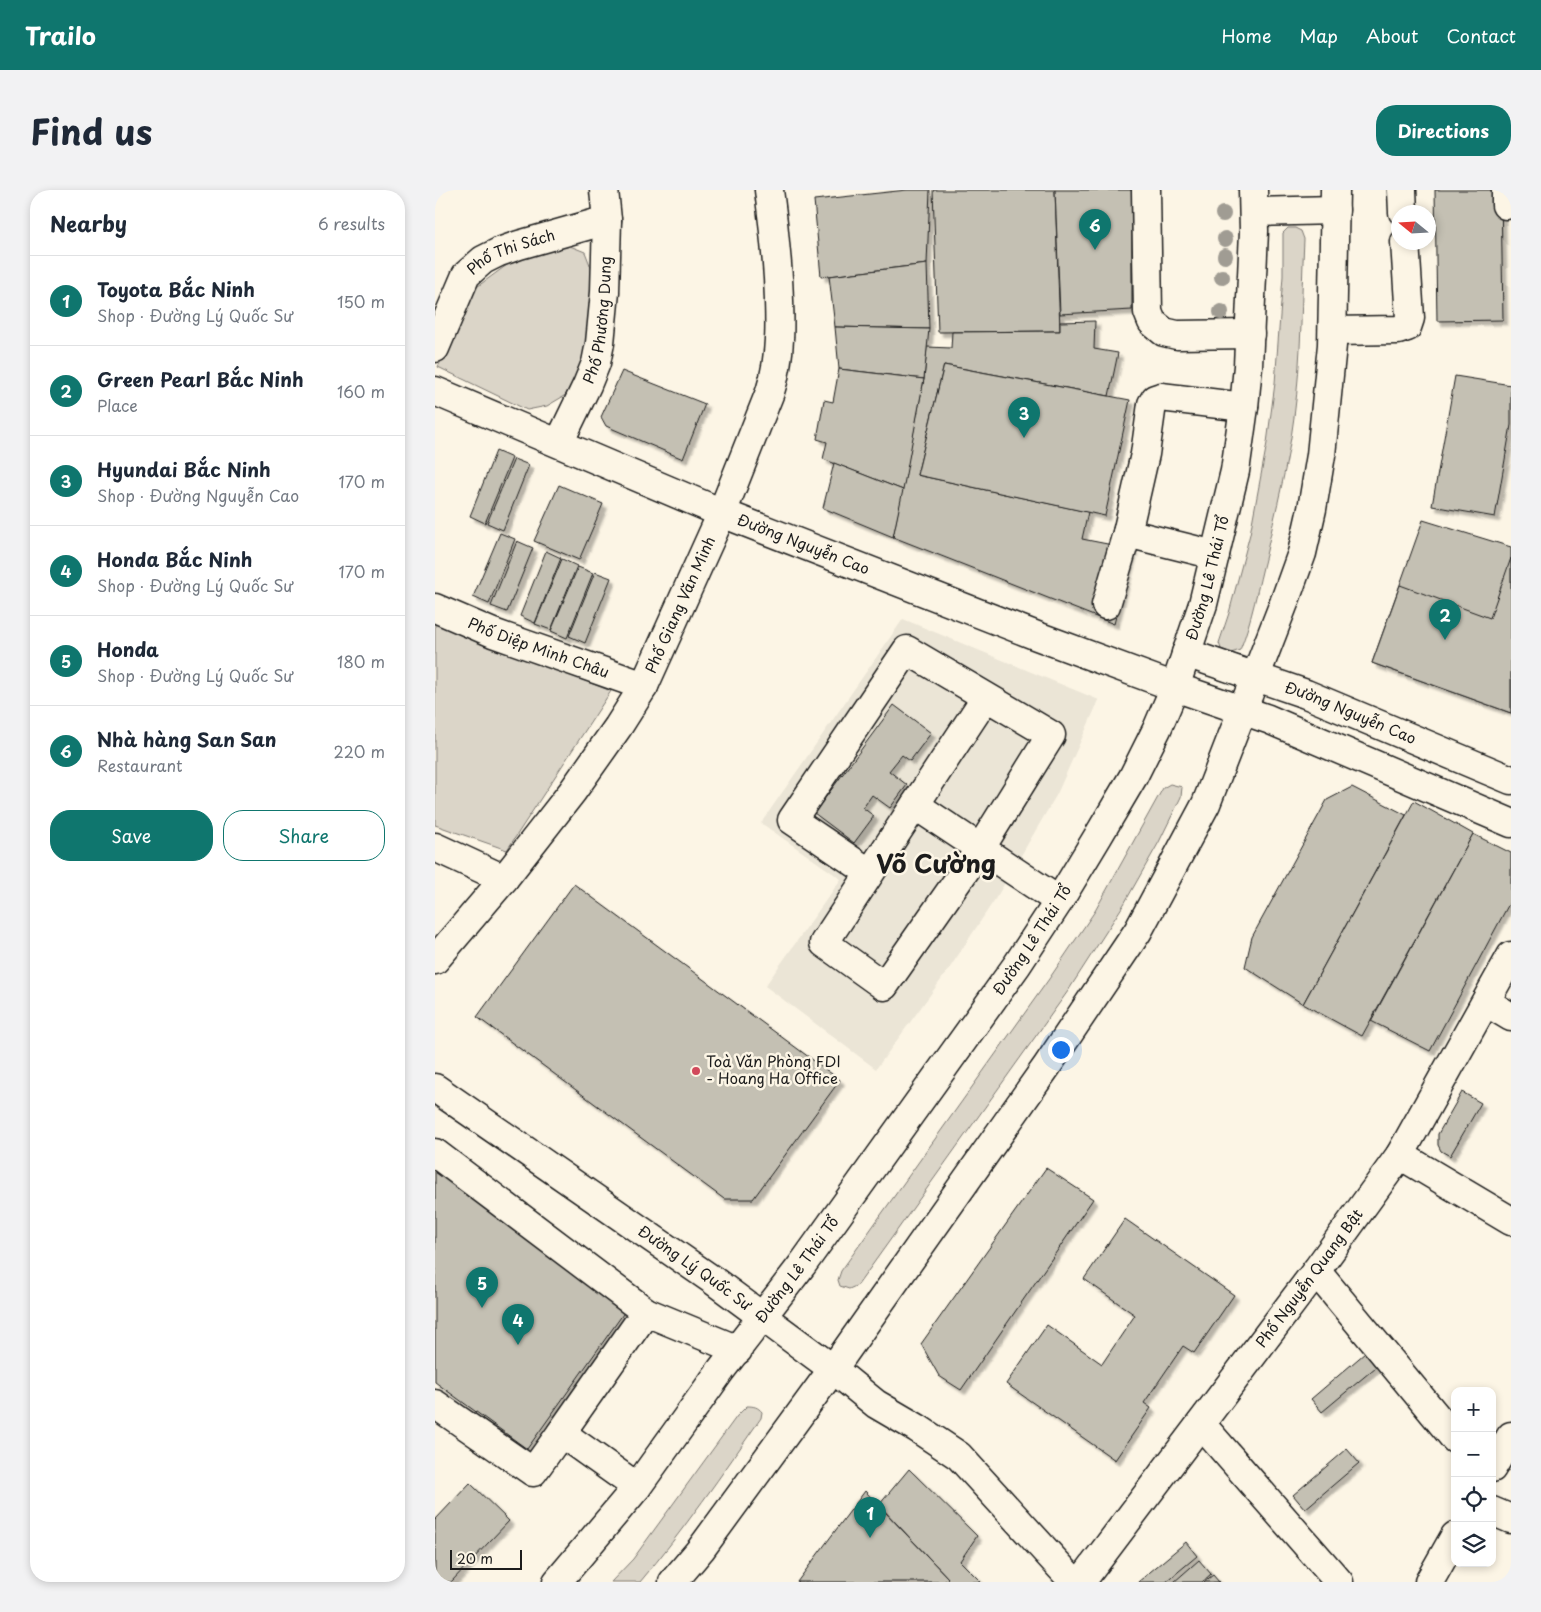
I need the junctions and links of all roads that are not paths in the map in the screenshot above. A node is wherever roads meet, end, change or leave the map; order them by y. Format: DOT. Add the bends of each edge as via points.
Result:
graph roads {
  1 [pos="604,190"];
  2 [pos="769,190"];
  3 [pos="1146,190"];
  4 [pos="1402,190"];
  5 [pos="1335,200"];
  6 [pos="1253,201"];
  7 [pos="1403,205"];
  8 [pos="607,220"];
  9 [pos="1406,250"];
  10 [pos="1333,330"];
  11 [pos="1250,334"];
  12 [pos="435,348"];
  13 [pos="435,391"];
  14 [pos="1244,407"];
  15 [pos="559,443"];
  16 [pos="722,513"];
  17 [pos="1127,533"];
  18 [pos="1215,555"];
  19 [pos="1106,605"];
  20 [pos="435,608"];
  21 [pos="1186,653"];
  22 [pos="1256,677"];
  23 [pos="644,686"];
  24 [pos="1175,687"];
  25 [pos="986,697"];
  26 [pos="1243,710"];
  27 [pos="1511,780"];
  28 [pos="915,805"];
  29 [pos="1511,823"];
  30 [pos="435,847"];
  31 [pos="980,849"];
  32 [pos="870,874"];
  33 [pos="504,879"];
  34 [pos="1059,901"];
  35 [pos="1511,956"];
  36 [pos="435,960"];
  37 [pos="1486,1002"];
  38 [pos="1511,1017"];
  39 [pos="435,1088"];
  40 [pos="435,1153"];
  41 [pos="1400,1155"];
  42 [pos="1511,1221"];
  43 [pos="1316,1271"];
  44 [pos="646,1312"];
  45 [pos="763,1318"];
  46 [pos="738,1350"];
  47 [pos="833,1369"];
  48 [pos="435,1404"];
  49 [pos="1201,1424"];
  50 [pos="561,1433"];
  51 [pos="1451,1434"];
  52 [pos="1511,1436"];
  53 [pos="1496,1461"];
  54 [pos="637,1487"];
  55 [pos="1496,1513"];
  56 [pos="1511,1519"];
  57 [pos="1451,1543"];
  58 [pos="557,1582"];
  59 [pos="673,1582"];
  60 [pos="1074,1582"];
  61 [pos="1081,1582"];
  62 [pos="1339,1582"];
  63 [pos="1429,1582"];
  1 -- 8 [label="street, Phố Phương Dung"];
  2 -- 16 [label="street, Phố Giang Văn Minh" via="777,261 777,365 770,392"];
  3 -- 11 [label="street" via="1148,312 1152,322 1164,332 1177,334"];
  4 -- 7 [label="street"];
  5 -- 6 [label="street"];
  5 -- 10 [label="street"];
  6 -- 11 [label="street, Đường Lê Thái Tổ"];
  8 -- 12 [label="street, Phố Thi Sách" via="519,245 483,260 466,275"];
  8 -- 15 [label="street, Phố Phương Dung" via="600,343 587,385"];
  9 -- 10 [label="street" via="1411,318 1407,327 1398,330"];
  10 -- 22 [label="street" via="1321,455 1312,509 1302,553"];
  11 -- 14 [label="street, Đường Lê Thái Tổ"];
  13 -- 15 [label="street, Đường Nguyễn Cao"];
  14 -- 17 [label="street" via="1155,399"];
  14 -- 18 [label="street, Đường Lê Thái Tổ" via="1235,471"];
  15 -- 16 [label="street, Đường Nguyễn Cao"];
  16 -- 23 [label="street, Phố Giang Văn Minh"];
  16 -- 24 [label="street, Đường Nguyễn Cao"];
  17 -- 18 [label="street"];
  17 -- 19 [label="street"];
  18 -- 21 [label="street, Đường Lê Thái Tổ"];
  20 -- 23 [label="street, Phố Diệp Minh Châu" via="493,633"];
  21 -- 22 [label="street, Đường Nguyễn Cao"];
  21 -- 24 [label="street, Đường Lê Thái Tổ"];
  22 -- 26 [label="street"];
  22 -- 27 [label="street, Đường Nguyễn Cao" via="1306,694"];
  23 -- 33 [label="street, Phố Giang Văn Minh" via="572,792"];
  24 -- 26 [label="street, Đường Nguyễn Cao"];
  24 -- 34 [label="street, Đường Lê Thái Tổ" via="1133,777"];
  25 -- 28 [label="street"];
  25 -- 31 [label="street" via="1051,735"];
  25 -- 32 [label="street" via="907,650 792,820"];
  26 -- 29 [label="street, Đường Nguyễn Cao"];
  26 -- 47 [label="street" via="1206,804 1138,931"];
  28 -- 31 [label="street"];
  28 -- 32 [label="street"];
  30 -- 33 [label="street"];
  31 -- 32 [label="street" via="885,986 823,943"];
  31 -- 34 [label="street"];
  33 -- 36 [label="street, Phố Giang Văn Minh"];
  34 -- 45 [label="street, Đường Lê Thái Tổ" via="1005,982"];
  35 -- 37 [label="street, Phố Nguyễn Quang Bật"];
  37 -- 38 [label="street"];
  37 -- 41 [label="street, Phố Nguyễn Quang Bật"];
  39 -- 45 [label="street, Đường Lý Quốc Sư"];
  40 -- 44 [label="street"];
  41 -- 42 [label="street"];
  41 -- 43 [label="street, Phố Nguyễn Quang Bật"];
  43 -- 49 [label="street, Phố Nguyễn Quang Bật"];
  43 -- 51 [label="street"];
  44 -- 46 [label="street"];
  44 -- 50 [label="street"];
  45 -- 46 [label="street, Đường Lê Thái Tổ"];
  45 -- 47 [label="street, Đường Lý Quốc Sư"];
  46 -- 54 [label="street, Đường Lê Thái Tổ"];
  47 -- 59 [label="street"];
  47 -- 60 [label="street, Đường Lý Quốc Sư" via="876,1404 959,1456"];
  48 -- 50 [label="street" via="533,1472"];
  49 -- 61 [label="street, Phố Nguyễn Quang Bật"];
  49 -- 62 [label="street"];
  50 -- 54 [label="street"];
  52 -- 53 [label="street"];
  54 -- 58 [label="street, Đường Lê Thái Tổ"];
  55 -- 56 [label="street"];
  57 -- 63 [label="street"];
}
